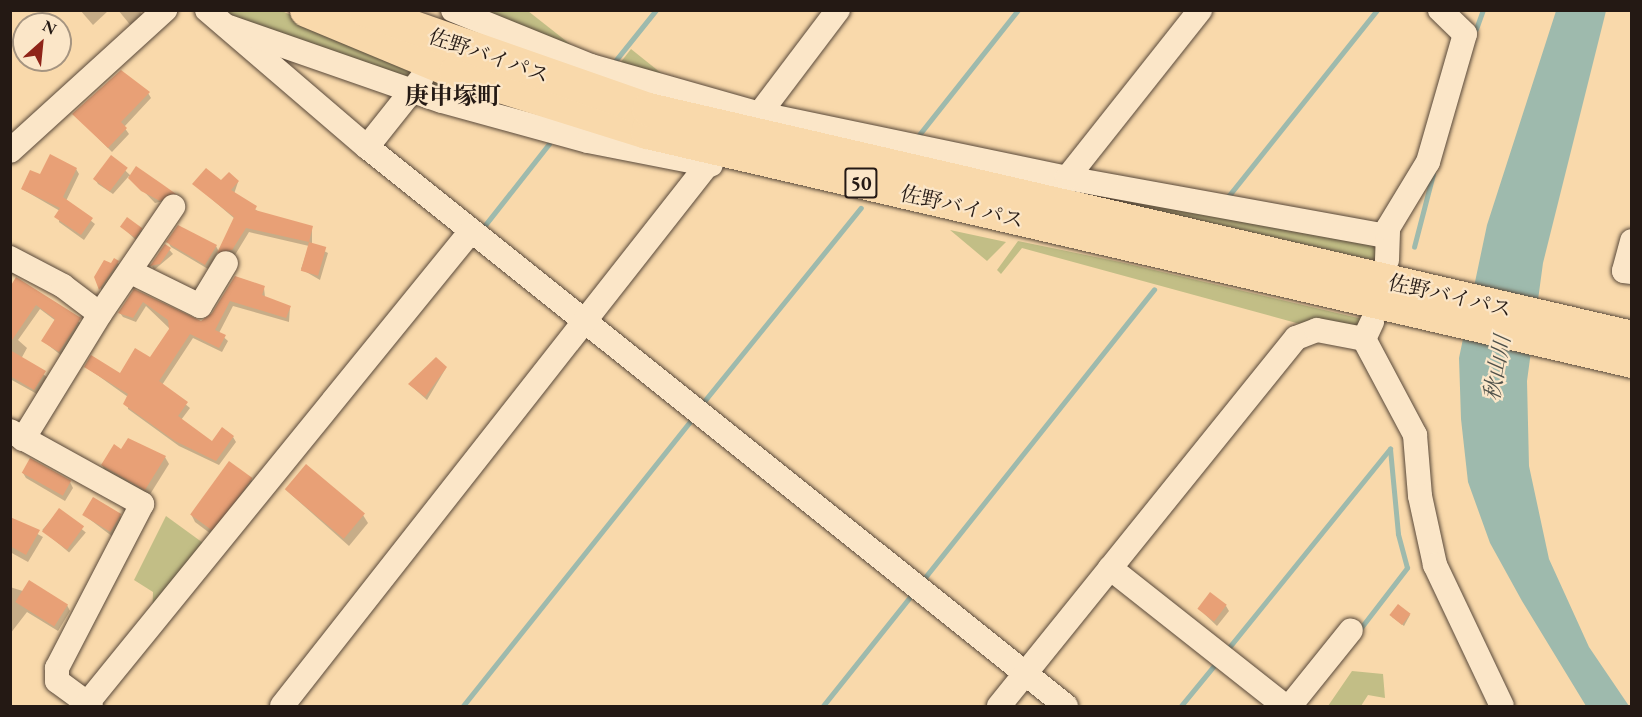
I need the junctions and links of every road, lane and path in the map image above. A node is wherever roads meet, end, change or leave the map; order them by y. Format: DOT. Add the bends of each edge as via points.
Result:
graph roads {
  1 [pos="165,10"];
  2 [pos="207,10"];
  3 [pos="306,10"];
  4 [pos="365,10"];
  5 [pos="838,10"];
  6 [pos="1200,10"];
  7 [pos="1440,10"];
  8 [pos="464,17"];
  9 [pos="226,27"];
  10 [pos="417,84"];
  11 [pos="752,123"];
  12 [pos="367,147"];
  13 [pos="10,151"];
  14 [pos="715,157"];
  15 [pos="10,158"];
  16 [pos="10,171"];
  17 [pos="1067,178"];
  18 [pos="173,207"];
  19 [pos="471,231"];
  20 [pos="1387,236"];
  21 [pos="1632,241"];
  22 [pos="10,258"];
  23 [pos="1387,260"];
  24 [pos="226,263"];
  25 [pos="131,272"];
  26 [pos="1632,272"];
  27 [pos="1431,304"];
  28 [pos="100,314"];
  29 [pos="586,324"];
  30 [pos="1563,333"];
  31 [pos="1632,337"];
  32 [pos="1632,361"];
  33 [pos="17,435"];
  34 [pos="1110,568"];
  35 [pos="1351,630"];
  36 [pos="1025,673"];
  37 [pos="88,706"];
  38 [pos="282,706"];
  39 [pos="999,706"];
  40 [pos="1066,706"];
  41 [pos="1285,706"];
  42 [pos="1290,706"];
  43 [pos="1502,706"];
  1 -- 13 [label="street"];
  2 -- 9 [label="street"];
  3 -- 14 [label="highway, 佐野バイパス / 50" via="549,104"];
  4 -- 11 [label="highway, 佐野バイパス / 50" via="557,80"];
  5 -- 11 [label="street"];
  6 -- 17 [label="street"];
  7 -- 20 [label="street" via="1465,34 1428,162"];
  8 -- 11 [label="street"];
  9 -- 10 [label="street"];
  9 -- 12 [label="street"];
  10 -- 12 [label="street"];
  10 -- 14 [label="street" via="588,141"];
  11 -- 17 [label="street"];
  11 -- 27 [label="highway, 佐野バイパス / 50"];
  12 -- 19 [label="street"];
  14 -- 27 [label="highway, 佐野バイパス / 50"];
  14 -- 29 [label="street"];
  15 -- 16 [label="street"];
  17 -- 20 [label="street"];
  18 -- 25 [label="street"];
  19 -- 29 [label="street"];
  19 -- 37 [label="street"];
  20 -- 23 [label="street"];
  21 -- 26 [label="street" via="1624,271"];
  22 -- 28 [label="street" via="63,285"];
  24 -- 25 [label="street" via="200,306"];
  25 -- 28 [label="street"];
  27 -- 30 [label="highway, 佐野バイパス / 50"];
  28 -- 33 [label="street"];
  29 -- 36 [label="street"];
  29 -- 38 [label="street"];
  30 -- 31 [label="highway, 佐野バイパス / 50"];
  30 -- 32 [label="highway, 佐野バイパス / 50"];
  33 -- 37 [label="street" via="142,504 62,652 57,681"];
  34 -- 36 [label="street"];
  34 -- 41 [label="street"];
  34 -- 43 [label="street" via="1296,338 1317,330 1368,330 1415,435 1420,496 1436,565"];
  35 -- 42 [label="street"];
  36 -- 39 [label="street"];
  36 -- 40 [label="street"];
}
